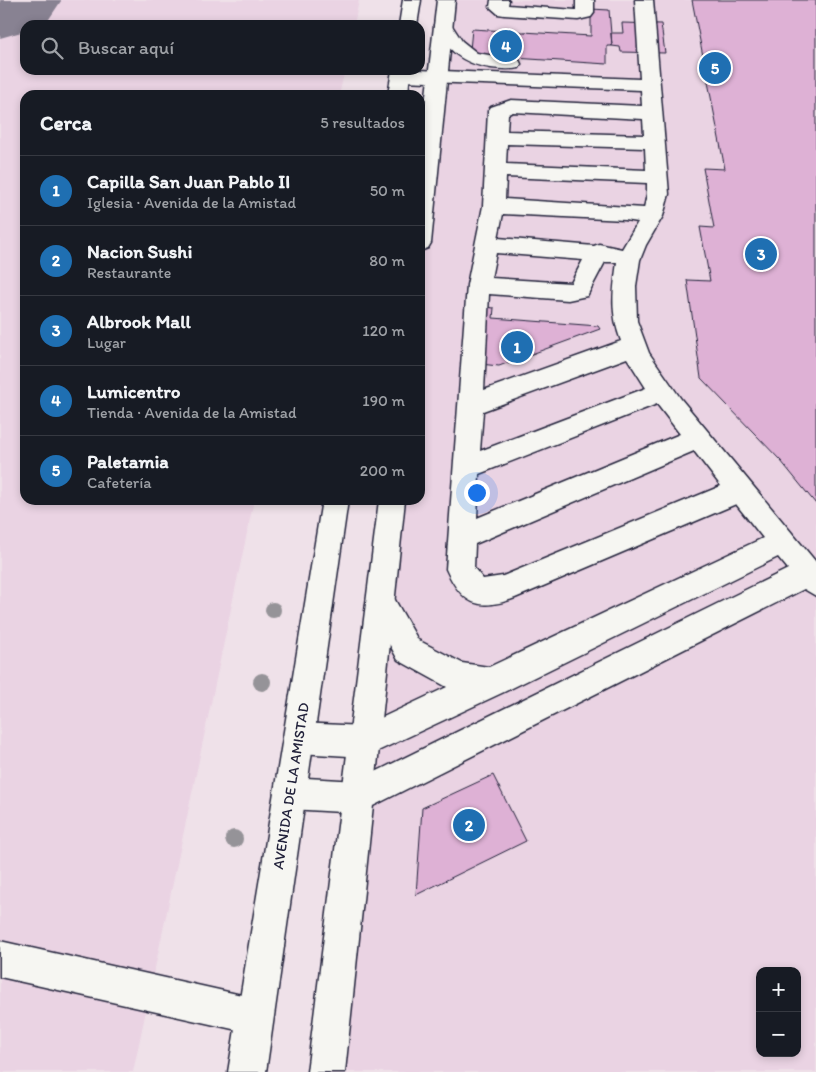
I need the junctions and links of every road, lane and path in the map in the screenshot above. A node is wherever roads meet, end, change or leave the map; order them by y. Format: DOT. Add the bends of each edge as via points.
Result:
graph roads {
  1 [pos="412,0"];
  2 [pos="446,0"];
  3 [pos="500,0"];
  4 [pos="585,0"];
  5 [pos="644,0"];
  6 [pos="409,20"];
  7 [pos="443,25"];
  8 [pos="425,61"];
  9 [pos="489,63"];
  10 [pos="439,68"];
  11 [pos="425,69"];
  12 [pos="401,75"];
  13 [pos="649,77"];
  14 [pos="399,90"];
  15 [pos="652,113"];
  16 [pos="497,137"];
  17 [pos="654,142"];
  18 [pos="496,170"];
  19 [pos="655,177"];
  20 [pos="425,197"];
  21 [pos="494,206"];
  22 [pos="652,216"];
  23 [pos="487,245"];
  24 [pos="599,252"];
  25 [pos="629,260"];
  26 [pos="478,285"];
  27 [pos="634,346"];
  28 [pos="663,392"];
  29 [pos="470,405"];
  30 [pos="698,438"];
  31 [pos="467,467"];
  32 [pos="740,490"];
  33 [pos="334,505"];
  34 [pos="391,505"];
  35 [pos="462,537"];
  36 [pos="781,542"];
  37 [pos="812,578"];
  38 [pos="381,602"];
  39 [pos="493,682"];
  40 [pos="299,738"];
  41 [pos="365,742"];
  42 [pos="290,792"];
  43 [pos="359,797"];
  44 [pos="0,960"];
  45 [pos="256,1016"];
  46 [pos="247,1072"];
  47 [pos="326,1072"];
  1 -- 6 [label="main road"];
  2 -- 7 [label="main road"];
  3 -- 4 [label="main road" via="500,7 504,10 578,15 584,13"];
  5 -- 13 [label="main road"];
  7 -- 9 [label="main road" via="453,45 464,54"];
  7 -- 10 [label="main road"];
  8 -- 10 [label="main road"];
  9 -- 10 [label="main road"];
  9 -- 13 [label="main road"];
  10 -- 11 [label="main road"];
  10 -- 13 [label="main road"];
  10 -- 20 [label="main road"];
  12 -- 14 [label="main road"];
  13 -- 15 [label="main road"];
  15 -- 16 [label="main road" via="511,106 498,110"];
  15 -- 17 [label="main road"];
  16 -- 17 [label="main road"];
  16 -- 18 [label="main road"];
  17 -- 19 [label="main road"];
  18 -- 19 [label="main road"];
  18 -- 21 [label="main road"];
  19 -- 22 [label="main road" via="658,194"];
  21 -- 22 [label="main road"];
  21 -- 23 [label="main road"];
  22 -- 25 [label="main road"];
  23 -- 24 [label="main road"];
  23 -- 26 [label="main road"];
  24 -- 25 [label="main road"];
  24 -- 26 [label="main road" via="579,290 568,292"];
  25 -- 27 [label="main road" via="625,321"];
  26 -- 29 [label="main road"];
  27 -- 28 [label="main road"];
  27 -- 29 [label="main road"];
  28 -- 30 [label="main road"];
  28 -- 31 [label="main road"];
  29 -- 31 [label="main road"];
  30 -- 32 [label="main road"];
  30 -- 35 [label="main road"];
  31 -- 35 [label="main road"];
  32 -- 35 [label="main road" via="506,589 482,592 470,587 460,569"];
  32 -- 36 [label="main road"];
  33 -- 40 [label="main road, AVENIDA DE LA AMISTAD"];
  34 -- 38 [label="main road"];
  36 -- 37 [label="main road"];
  36 -- 39 [label="main road"];
  37 -- 43 [label="main road"];
  38 -- 39 [label="main road" via="408,650 458,678"];
  38 -- 41 [label="main road"];
  39 -- 41 [label="main road"];
  40 -- 41 [label="main road"];
  40 -- 42 [label="main road, AVENIDA DE LA AMISTAD"];
  41 -- 43 [label="main road"];
  42 -- 43 [label="main road"];
  42 -- 45 [label="main road, AVENIDA DE LA AMISTAD"];
  43 -- 47 [label="main road"];
  44 -- 45 [label="main road"];
  45 -- 46 [label="main road, AVENIDA DE LA AMISTAD"];
}
